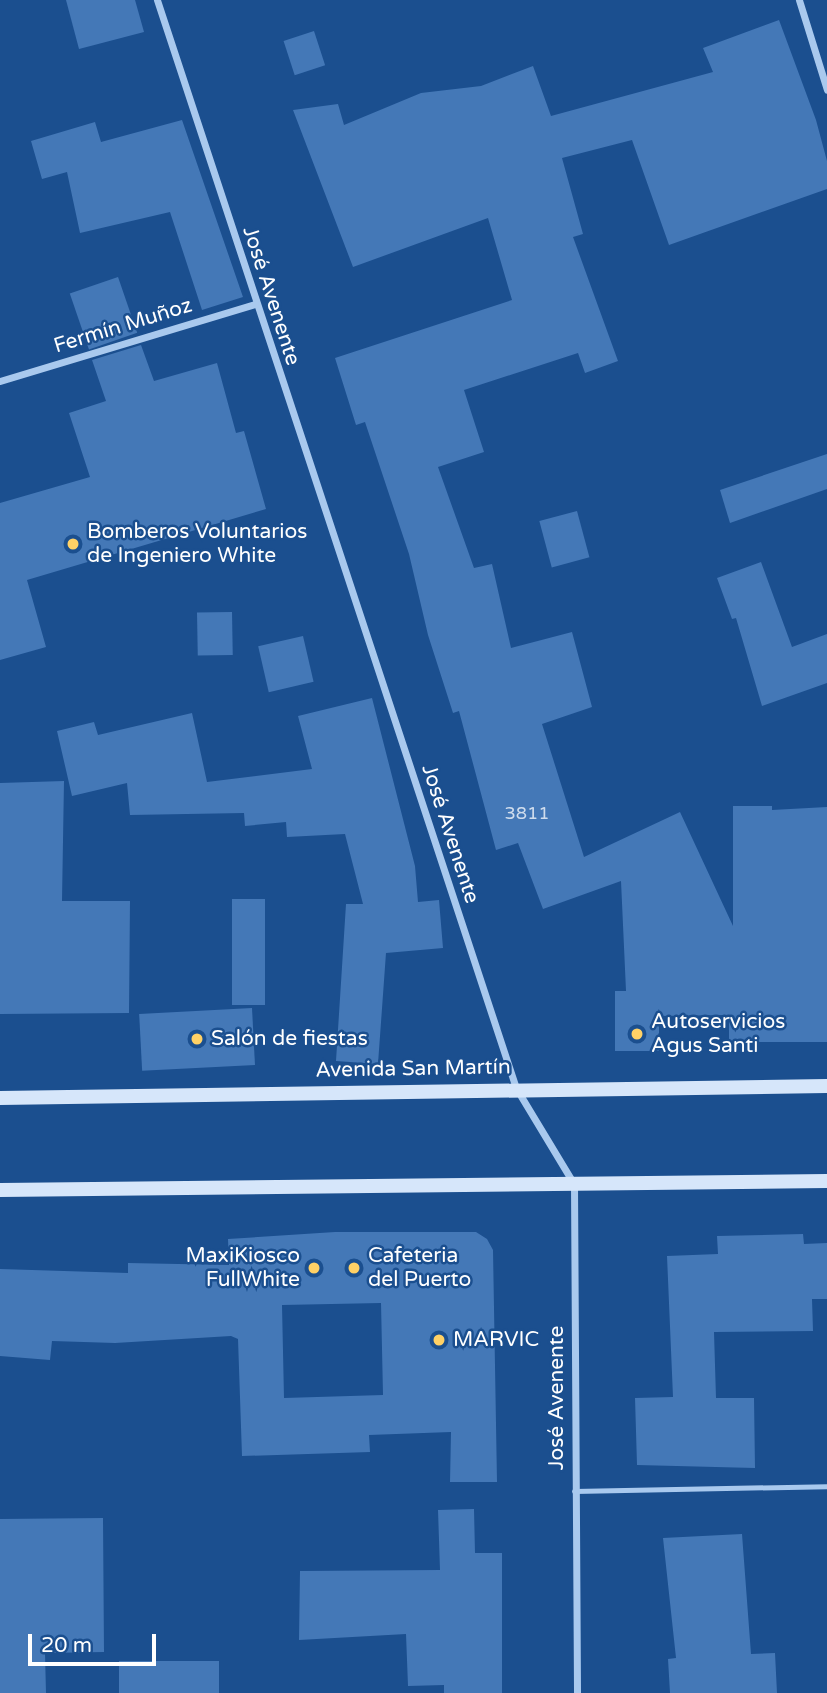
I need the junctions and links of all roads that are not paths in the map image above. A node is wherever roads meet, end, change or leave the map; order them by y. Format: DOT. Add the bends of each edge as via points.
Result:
graph roads {
  1 [pos="158,0"];
  2 [pos="799,0"];
  3 [pos="827,90"];
  4 [pos="255,304"];
  5 [pos="0,381"];
  6 [pos="827,1086"];
  7 [pos="516,1088"];
  8 [pos="0,1098"];
  9 [pos="827,1181"];
  10 [pos="574,1184"];
  11 [pos="0,1190"];
  12 [pos="827,1486"];
  13 [pos="575,1490"];
  14 [pos="577,1693"];
  1 -- 4 [label="street, José Avenente"];
  2 -- 3 [label="street"];
  4 -- 5 [label="street, Fermín Muñoz"];
  4 -- 7 [label="street, José Avenente"];
  6 -- 7 [label="main road, Avenida San Martín"];
  7 -- 8 [label="main road, Avenida San Martín"];
  7 -- 10 [label="street, José Avenente"];
  9 -- 10 [label="main road"];
  10 -- 11 [label="main road"];
  10 -- 13 [label="street, José Avenente"];
  12 -- 13 [label="lane"];
  13 -- 14 [label="street, José Avenente"];
}
